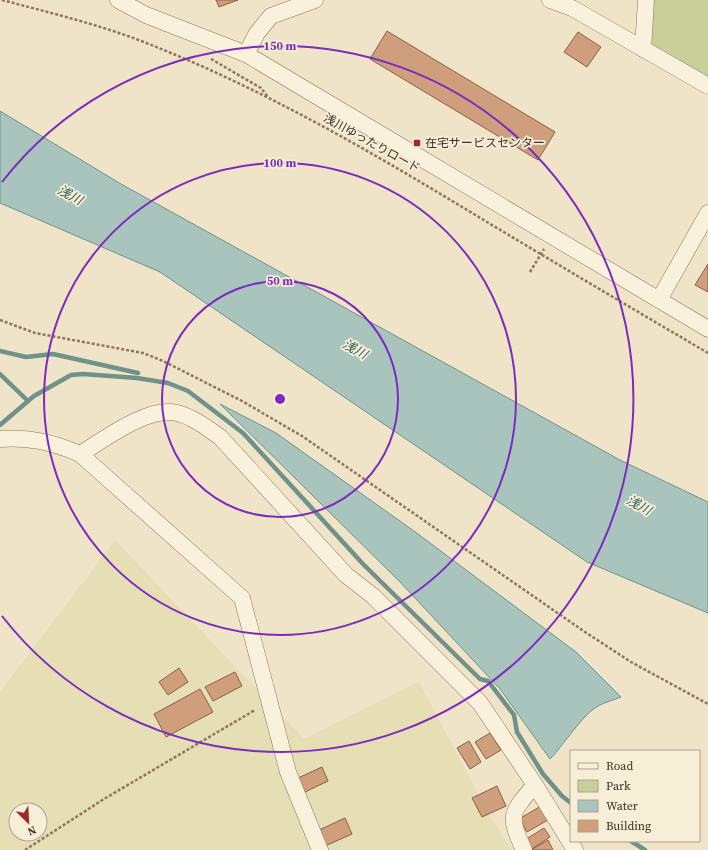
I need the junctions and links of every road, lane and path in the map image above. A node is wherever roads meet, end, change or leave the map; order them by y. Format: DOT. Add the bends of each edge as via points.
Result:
graph roads {
  1 [pos="2,0"];
  2 [pos="315,0"];
  3 [pos="550,0"];
  4 [pos="646,0"];
  5 [pos="125,2"];
  6 [pos="643,49"];
  7 [pos="246,54"];
  8 [pos="708,86"];
  9 [pos="708,213"];
  10 [pos="544,250"];
  11 [pos="541,254"];
  12 [pos="530,272"];
  13 [pos="660,298"];
  14 [pos="0,320"];
  15 [pos="708,329"];
  16 [pos="708,353"];
  17 [pos="0,439"];
  18 [pos="80,454"];
  19 [pos="269,701"];
  20 [pos="708,704"];
  21 [pos="535,785"];
  22 [pos="570,842"];
  23 [pos="25,850"];
  24 [pos="320,850"];
  25 [pos="524,850"];
  1 -- 11 [label="path, 浅川ゆったりロード" via="130,37 269,98 359,145"];
  2 -- 7 [label="street" via="271,16 257,33"];
  3 -- 6 [label="street" via="572,8"];
  4 -- 6 [label="street"];
  5 -- 7 [label="street"];
  6 -- 8 [label="street"];
  7 -- 13 [label="street"];
  9 -- 13 [label="street"];
  10 -- 11 [label="path"];
  11 -- 12 [label="path"];
  11 -- 16 [label="path, 浅川ゆったりロード"];
  13 -- 15 [label="street"];
  14 -- 20 [label="path" via="35,333 143,353 242,401 302,436 618,654"];
  17 -- 18 [label="street" via="29,438"];
  18 -- 19 [label="street" via="242,598"];
  18 -- 21 [label="street" via="130,424 160,411 177,413 203,424 220,437 346,575 373,596 480,703"];
  19 -- 23 [label="path" via="104,799"];
  19 -- 24 [label="street" via="288,772"];
  21 -- 22 [label="street"];
  21 -- 25 [label="street" via="520,802 512,818"];
}
